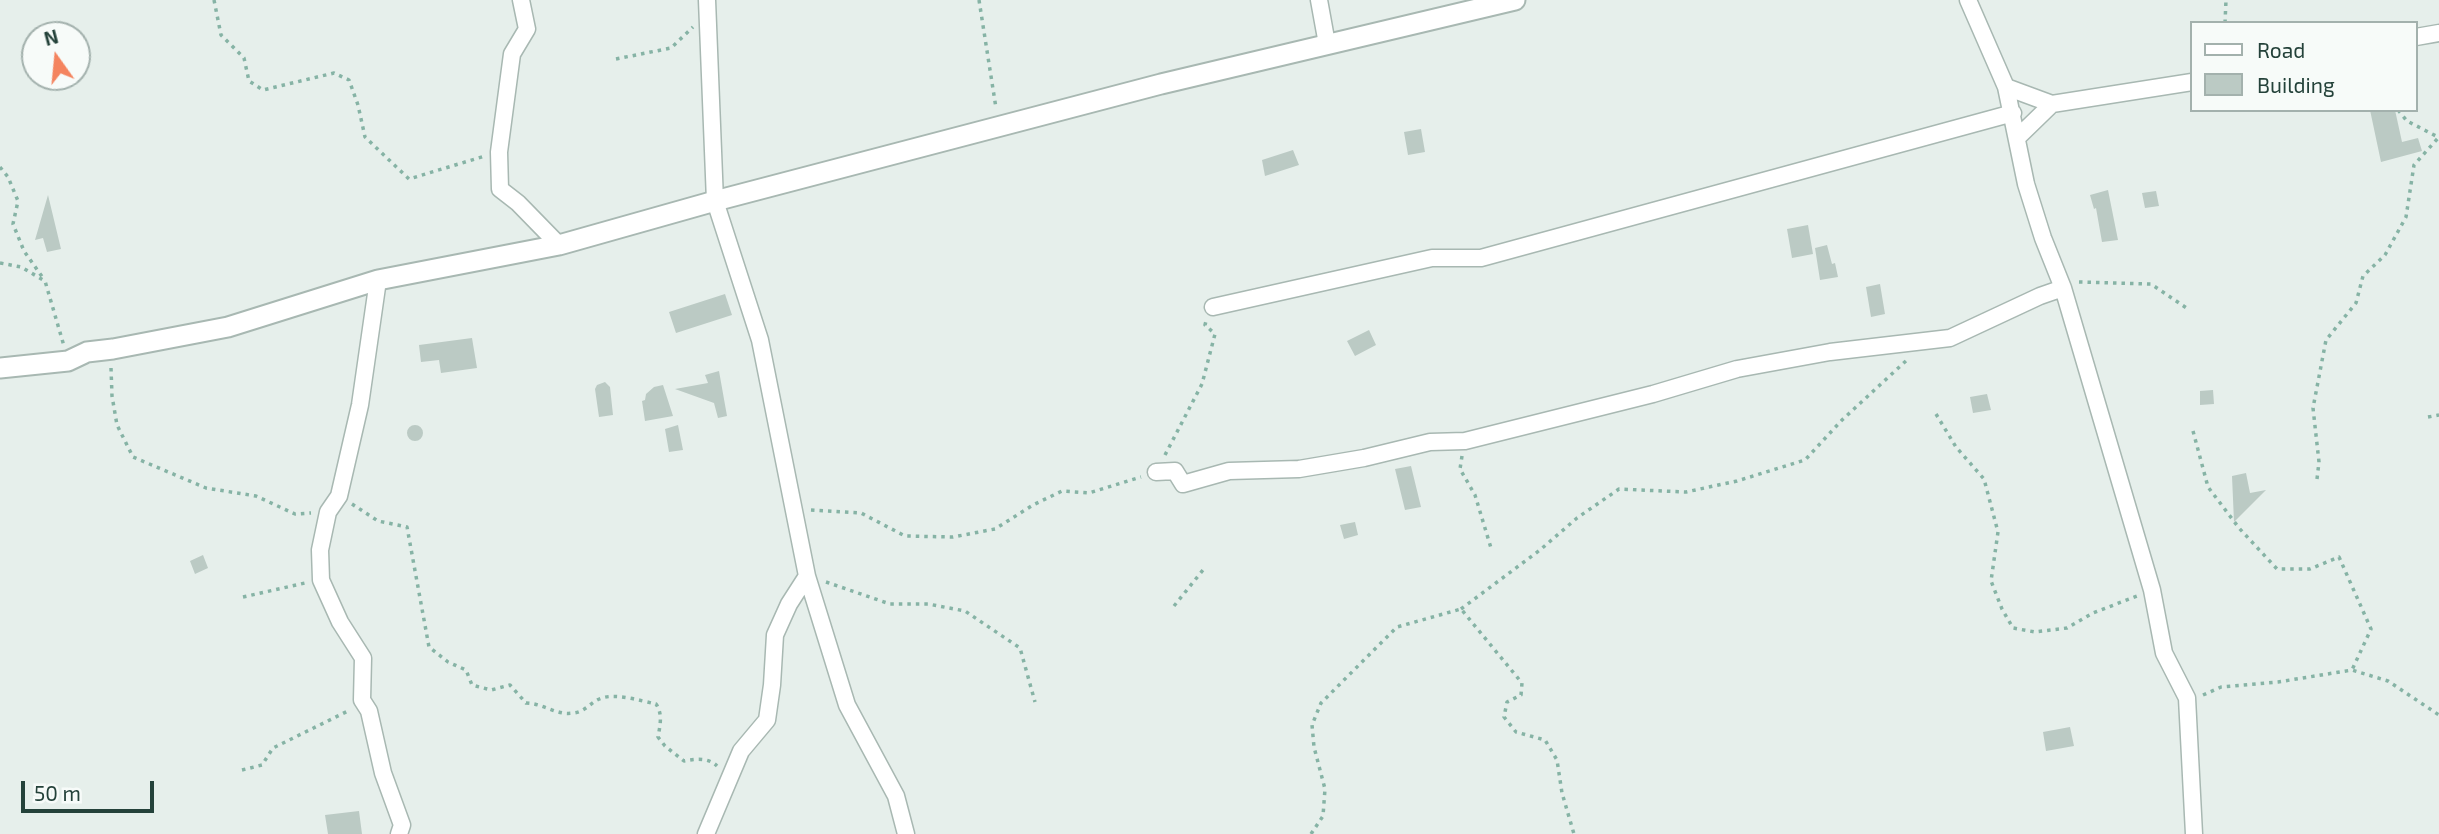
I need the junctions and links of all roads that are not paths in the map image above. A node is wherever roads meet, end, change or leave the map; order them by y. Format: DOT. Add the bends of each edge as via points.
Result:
graph roads {
  1 [pos="521,0"];
  2 [pos="1319,0"];
  3 [pos="1515,0"];
  4 [pos="1968,0"];
  5 [pos="707,7"];
  6 [pos="2439,33"];
  7 [pos="2418,37"];
  8 [pos="1327,44"];
  9 [pos="2190,82"];
  10 [pos="2006,87"];
  11 [pos="2052,104"];
  12 [pos="2013,113"];
  13 [pos="2018,137"];
  14 [pos="715,201"];
  15 [pos="558,246"];
  16 [pos="378,280"];
  17 [pos="2063,288"];
  18 [pos="1213,307"];
  19 [pos="0,368"];
  20 [pos="1156,472"];
  21 [pos="807,576"];
  22 [pos="399,834"];
  23 [pos="706,834"];
  24 [pos="905,834"];
  25 [pos="2194,834"];
  1 -- 15 [label="street" via="527,29 512,54 499,152 500,190"];
  2 -- 8 [label="street"];
  3 -- 8 [label="street"];
  4 -- 10 [label="street"];
  5 -- 14 [label="street"];
  6 -- 7 [label="street"];
  8 -- 14 [label="street"];
  9 -- 11 [label="street"];
  10 -- 11 [label="street"];
  10 -- 12 [label="street"];
  11 -- 13 [label="street"];
  12 -- 13 [label="street"];
  12 -- 18 [label="street" via="1481,258 1432,258"];
  13 -- 17 [label="street" via="2026,184"];
  14 -- 15 [label="street"];
  14 -- 21 [label="street" via="760,340"];
  15 -- 16 [label="street"];
  16 -- 19 [label="street" via="228,327 86,352 68,361"];
  16 -- 22 [label="street" via="360,405 339,496 328,512 320,550 321,580 363,658 362,700 402,825"];
  17 -- 20 [label="street" via="1950,338 1737,369 1465,441 1430,442 1299,468 1228,471 1183,484 1175,471"];
  17 -- 25 [label="street" via="2152,590 2164,653 2187,698"];
  21 -- 23 [label="street" via="775,635 767,720 741,751"];
  21 -- 24 [label="street" via="847,705 896,796"];
}
